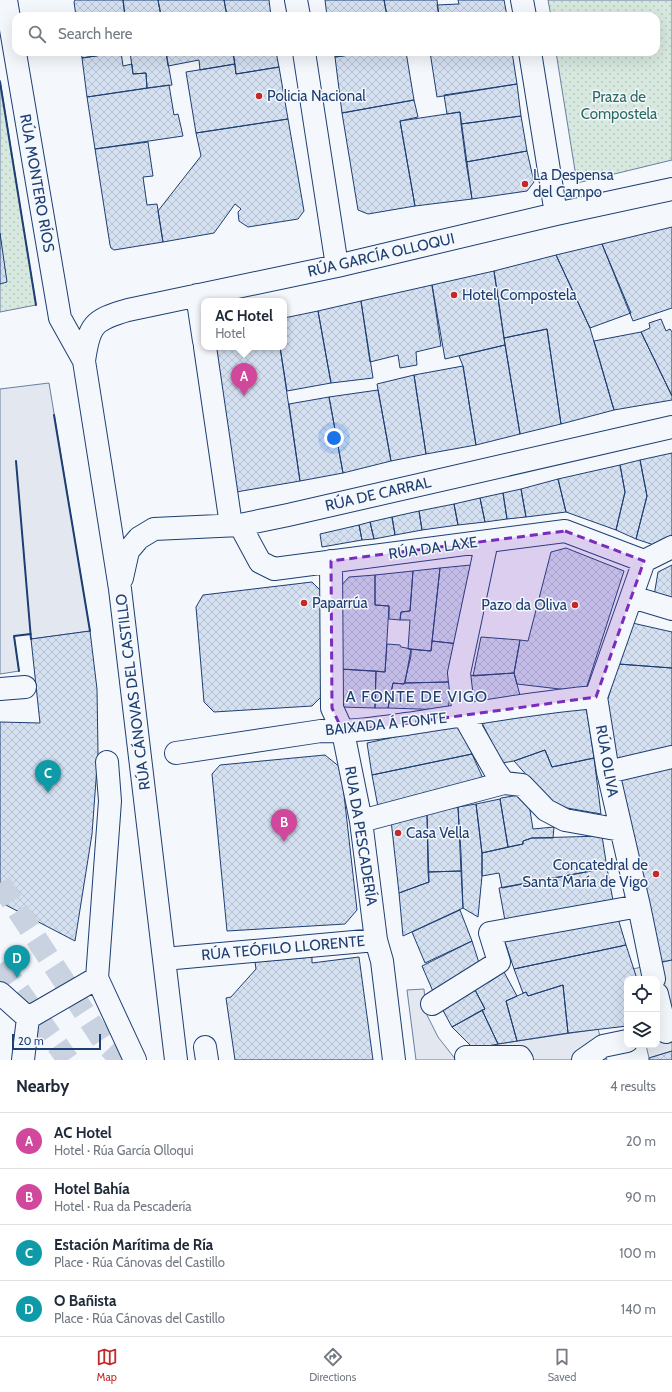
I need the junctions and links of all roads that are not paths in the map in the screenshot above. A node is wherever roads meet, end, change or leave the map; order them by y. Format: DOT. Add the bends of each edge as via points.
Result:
graph roads {
  1 [pos="6,0"];
  2 [pos="296,0"];
  3 [pos="522,0"];
  4 [pos="298,12"];
  5 [pos="524,12"];
  6 [pos="12,35"];
  7 [pos="16,56"];
  8 [pos="305,56"];
  9 [pos="531,56"];
  10 [pos="672,189"];
  11 [pos="556,214"];
  12 [pos="337,266"];
  13 [pos="197,295"];
  14 [pos="201,321"];
  15 [pos="92,327"];
  16 [pos="206,350"];
  17 [pos="84,361"];
  18 [pos="672,427"];
  19 [pos="236,525"];
  20 [pos="487,541"];
  21 [pos="672,547"];
  22 [pos="644,561"];
  23 [pos="331,562"];
  24 [pos="120,589"];
  25 [pos="632,597"];
  26 [pos="672,609"];
  27 [pos="25,687"];
  28 [pos="0,689"];
  29 [pos="596,697"];
  30 [pos="464,716"];
  31 [pos="343,732"];
  32 [pos="176,753"];
  33 [pos="672,757"];
  34 [pos="107,762"];
  35 [pos="608,772"];
  36 [pos="504,783"];
  37 [pos="362,821"];
  38 [pos="621,830"];
  39 [pos="639,906"];
  40 [pos="376,940"];
  41 [pos="164,958"];
  42 [pos="652,972"];
  43 [pos="97,978"];
  44 [pos="0,993"];
  45 [pos="432,1004"];
  46 [pos="660,1008"];
  47 [pos="28,1018"];
  48 [pos="665,1032"];
  49 [pos="624,1042"];
  50 [pos="466,1057"];
  51 [pos="520,1059"];
  52 [pos="23,1060"];
  53 [pos="135,1060"];
  54 [pos="176,1060"];
  55 [pos="394,1060"];
  56 [pos="582,1060"];
  1 -- 6 [label="street, RÚA MONTERO RÍOS"];
  2 -- 4 [label="street"];
  3 -- 5 [label="street"];
  7 -- 17 [label="street, RÚA MONTERO RÍOS" via="60,318"];
  8 -- 12 [label="street"];
  9 -- 11 [label="street"];
  10 -- 11 [label="street, RÚA GARCÍA OLLOQUI"];
  11 -- 12 [label="street, RÚA GARCÍA OLLOQUI"];
  12 -- 13 [label="street, RÚA GARCÍA OLLOQUI"];
  13 -- 14 [label="street"];
  13 -- 15 [label="street, RÚA GARCÍA OLLOQUI" via="107,316"];
  15 -- 17 [label="street, RÚA CÁNOVAS DEL CASTILLO"];
  16 -- 19 [label="street"];
  17 -- 24 [label="street, RÚA CÁNOVAS DEL CASTILLO"];
  18 -- 19 [label="street, RÚA DE CARRAL"];
  19 -- 23 [label="street, RÚA DA LAXE" via="260,562 274,569"];
  19 -- 24 [label="street, RÚA DE CARRAL" via="154,529 139,538 128,552"];
  20 -- 22 [label="street, RÚA DA LAXE" via="565,531"];
  20 -- 23 [label="street, RÚA DA LAXE"];
  20 -- 30 [label="street" via="459,673"];
  21 -- 22 [label="street"];
  22 -- 25 [label="street, RÚA OLIVA"];
  23 -- 31 [label="street, RUA DA PESCADERÍA" via="332,708"];
  24 -- 41 [label="street, RÚA CÁNOVAS DEL CASTILLO"];
  25 -- 26 [label="street"];
  25 -- 29 [label="street, RÚA OLIVA"];
  27 -- 28 [label="street"];
  29 -- 30 [label="street, BAIXADA Á FONTE" via="556,700"];
  29 -- 35 [label="street, RÚA OLIVA"];
  30 -- 31 [label="street, BAIXADA Á FONTE"];
  30 -- 36 [label="street"];
  31 -- 32 [label="street, BAIXADA Á FONTE" via="321,731"];
  31 -- 37 [label="street, RUA DA PESCADERÍA"];
  33 -- 35 [label="street"];
  34 -- 43 [label="street" via="110,801"];
  35 -- 38 [label="street, RÚA OLIVA"];
  36 -- 37 [label="street"];
  36 -- 38 [label="street" via="522,785 546,810 564,820"];
  37 -- 40 [label="street, RUA DA PESCADERÍA"];
  38 -- 39 [label="street, RÚA OLIVA"];
  39 -- 42 [label="street, RÚA OLIVA"];
  39 -- 45 [label="street" via="490,933 499,962"];
  40 -- 41 [label="street, RÚA TEÓFILO LLORENTE"];
  40 -- 55 [label="street, RÚA TEÓFILO LLORENTE" via="382,961"];
  41 -- 54 [label="street, RÚA CÁNOVAS DEL CASTILLO"];
  43 -- 47 [label="street"];
  43 -- 53 [label="street"];
  44 -- 47 [label="street"];
  46 -- 48 [label="street"];
  47 -- 52 [label="street"];
  49 -- 56 [label="street" via="603,1046"];
  50 -- 51 [label="street"];
}
